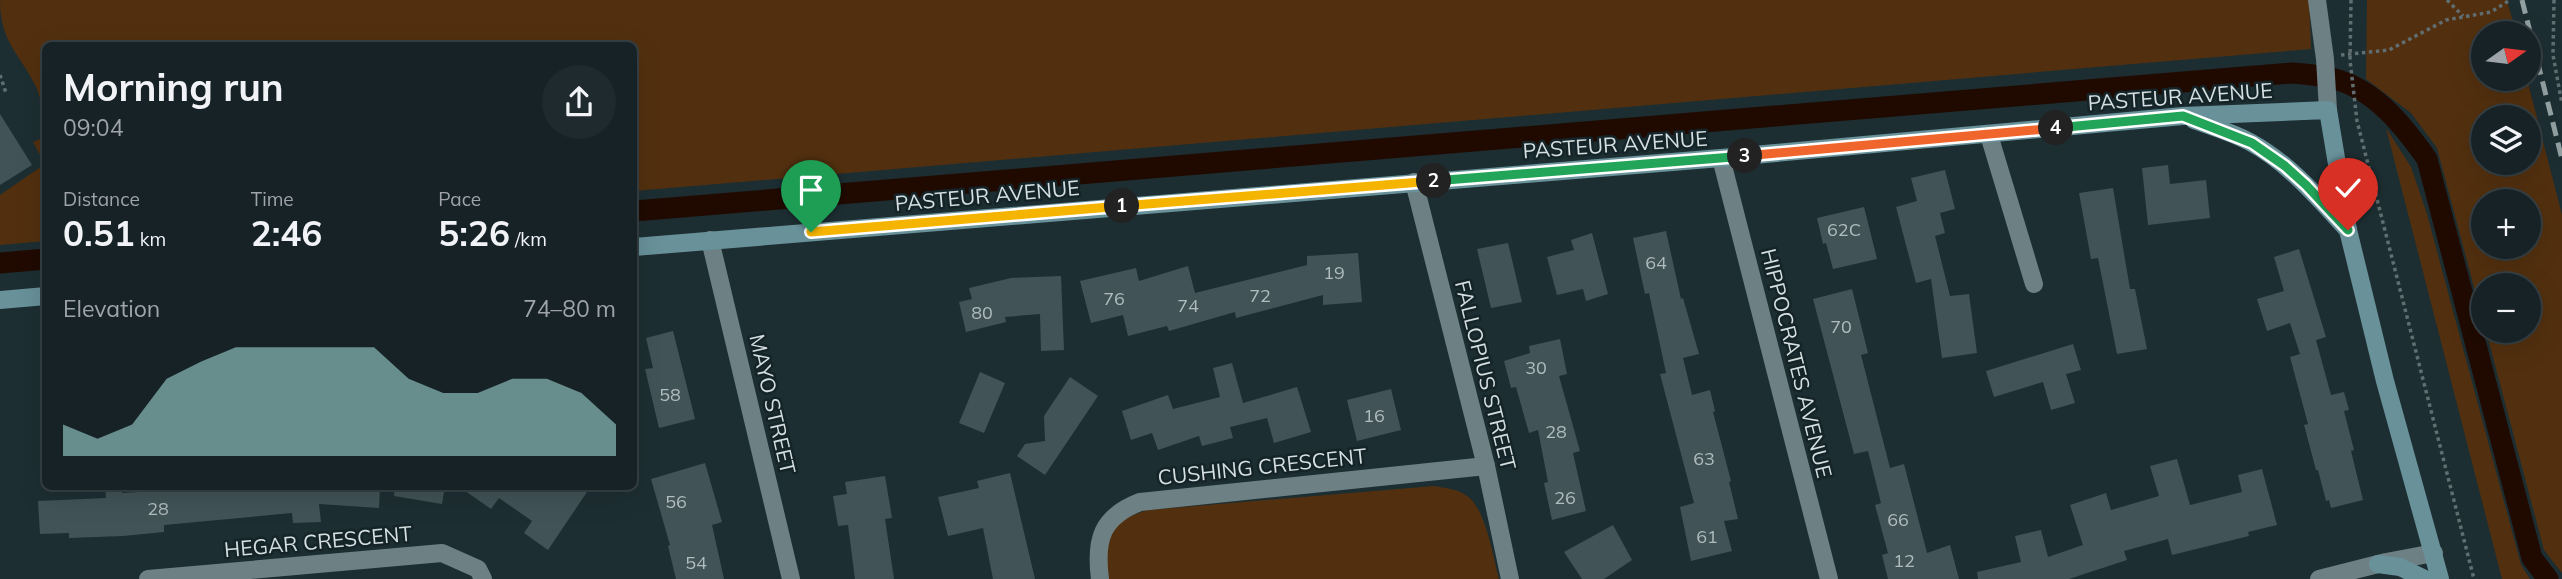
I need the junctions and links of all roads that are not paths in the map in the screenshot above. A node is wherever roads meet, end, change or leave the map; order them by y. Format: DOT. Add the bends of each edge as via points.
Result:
graph roads {
  1 [pos="2317,0"];
  2 [pos="2328,106"];
  3 [pos="2183,116"];
  4 [pos="1989,135"];
  5 [pos="1721,158"];
  6 [pos="1414,182"];
  7 [pos="2348,230"];
  8 [pos="710,240"];
  9 [pos="637,247"];
  10 [pos="2034,284"];
  11 [pos="42,296"];
  12 [pos="0,300"];
  13 [pos="1486,466"];
  14 [pos="2434,553"];
  15 [pos="2378,564"];
  16 [pos="148,579"];
  17 [pos="483,579"];
  18 [pos="791,579"];
  19 [pos="1100,579"];
  20 [pos="1510,579"];
  21 [pos="1829,579"];
  22 [pos="2319,579"];
  23 [pos="2425,579"];
  24 [pos="2440,579"];
  1 -- 2 [label="street"];
  2 -- 3 [label="street, PASTEUR AVENUE"];
  2 -- 7 [label="street"];
  3 -- 4 [label="street, PASTEUR AVENUE"];
  3 -- 7 [label="street" via="2252,143 2306,185"];
  4 -- 5 [label="street, PASTEUR AVENUE"];
  4 -- 10 [label="street"];
  5 -- 6 [label="street, PASTEUR AVENUE"];
  5 -- 21 [label="street, HIPPOCRATES AVENUE"];
  6 -- 8 [label="street, PASTEUR AVENUE"];
  6 -- 13 [label="street, FALLOPIUS STREET"];
  7 -- 14 [label="street"];
  8 -- 9 [label="street, PASTEUR AVENUE"];
  8 -- 18 [label="street, MAYO STREET"];
  11 -- 12 [label="street"];
  13 -- 19 [label="street, CUSHING CRESCENT" via="1140,502 1122,509 1107,523 1099,540"];
  13 -- 20 [label="street, FALLOPIUS STREET"];
  14 -- 15 [label="street"];
  14 -- 24 [label="street"];
  15 -- 22 [label="street"];
  15 -- 23 [label="street" via="2400,567"];
  16 -- 17 [label="street, HEGAR CRESCENT" via="442,553 478,569"];
}
